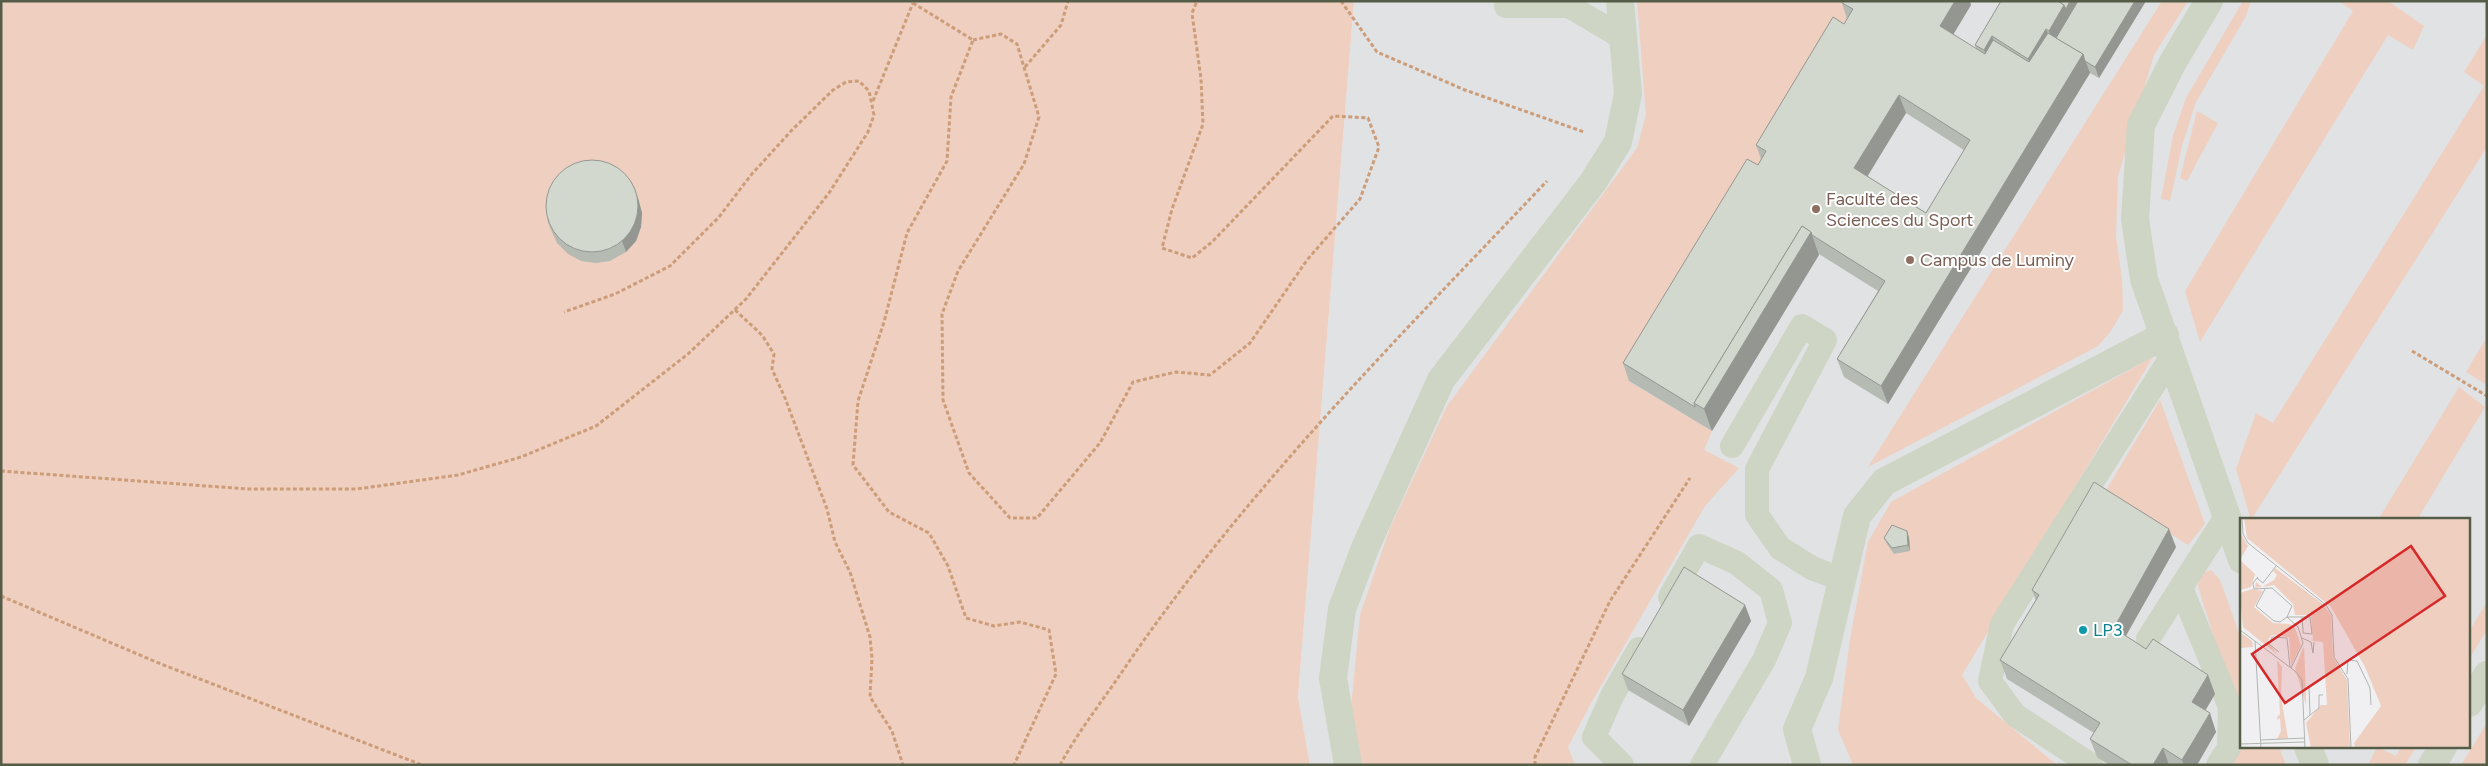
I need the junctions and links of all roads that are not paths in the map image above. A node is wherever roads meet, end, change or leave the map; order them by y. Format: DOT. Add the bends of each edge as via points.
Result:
graph roads {
  1 [pos="1620,1"];
  2 [pos="2209,1"];
  3 [pos="1503,3"];
  4 [pos="1624,38"];
  5 [pos="2168,345"];
  6 [pos="1732,446"];
  7 [pos="2226,517"];
  8 [pos="2240,555"];
  9 [pos="1843,580"];
  10 [pos="2181,588"];
  11 [pos="2148,639"];
  12 [pos="2487,675"];
  13 [pos="2470,702"];
  14 [pos="2308,748"];
  15 [pos="2441,748"];
  16 [pos="1348,765"];
  17 [pos="1622,765"];
  18 [pos="1702,765"];
  19 [pos="1807,765"];
  20 [pos="2090,765"];
  21 [pos="2218,765"];
  22 [pos="2314,765"];
  23 [pos="2432,765"];
  1 -- 4 [label="street"];
  2 -- 5 [label="street" via="2141,125 2134,219 2144,279"];
  3 -- 4 [label="lane" via="1569,6"];
  4 -- 16 [label="street" via="1628,94 1618,142 1593,182 1441,380 1365,548 1342,609 1332,678"];
  5 -- 7 [label="street"];
  5 -- 9 [label="street" via="1884,482 1857,516"];
  5 -- 20 [label="lane" via="2002,624 1990,681 2015,715"];
  6 -- 9 [label="lane" via="1802,326 1825,340 1757,469 1757,514 1780,548 1812,568"];
  7 -- 8 [label="street"];
  7 -- 10 [label="lane"];
  9 -- 19 [label="street" via="1819,678 1797,729"];
  10 -- 11 [label="lane"];
  10 -- 21 [label="lane" via="2230,707 2229,748"];
  12 -- 13 [label="street"];
  14 -- 22 [label="street"];
  15 -- 23 [label="street"];
  17 -- 18 [label="lane" via="1594,737 1612,696 1699,546 1736,563 1771,590 1780,623 1764,660"];
}
